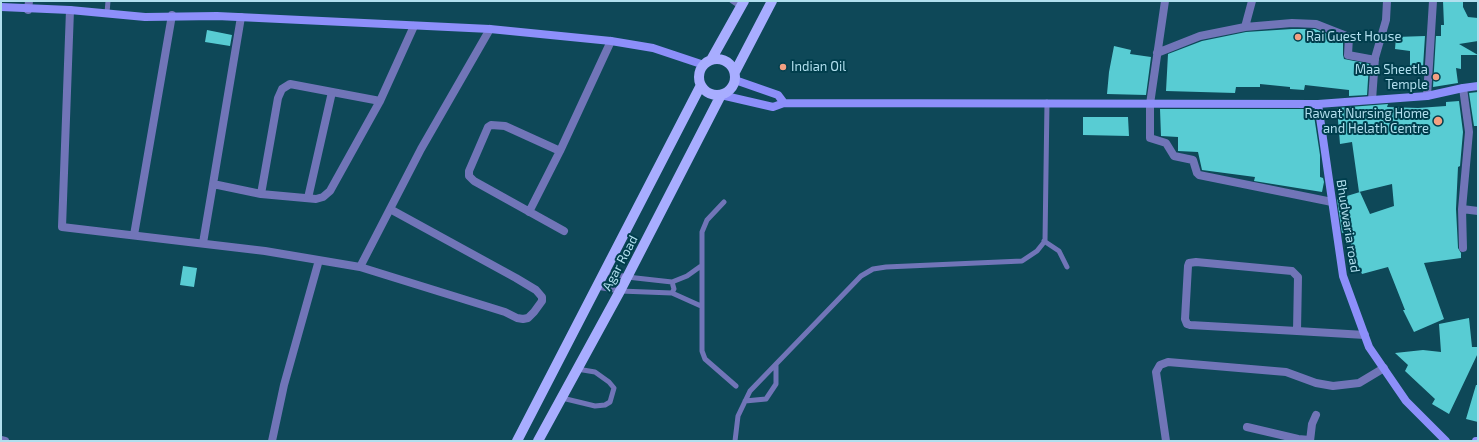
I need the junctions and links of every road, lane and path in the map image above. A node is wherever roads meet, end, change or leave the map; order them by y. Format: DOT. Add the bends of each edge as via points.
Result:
graph roads {
  1 [pos="108,1"];
  2 [pos="732,1"];
  3 [pos="772,1"];
  4 [pos="1165,1"];
  5 [pos="1252,1"];
  6 [pos="1387,1"];
  7 [pos="1433,1"];
  8 [pos="742,4"];
  9 [pos="29,5"];
  10 [pos="1,7"];
  11 [pos="70,10"];
  12 [pos="107,13"];
  13 [pos="172,15"];
  14 [pos="241,17"];
  15 [pos="414,26"];
  16 [pos="1245,27"];
  17 [pos="490,29"];
  18 [pos="611,41"];
  19 [pos="1157,53"];
  20 [pos="1375,60"];
  21 [pos="708,62"];
  22 [pos="735,76"];
  23 [pos="701,85"];
  24 [pos="1478,86"];
  25 [pos="1463,88"];
  26 [pos="332,92"];
  27 [pos="721,95"];
  28 [pos="1428,96"];
  29 [pos="1372,100"];
  30 [pos="380,101"];
  31 [pos="1047,102"];
  32 [pos="784,103"];
  33 [pos="1150,104"];
  34 [pos="1318,104"];
  35 [pos="560,151"];
  36 [pos="213,184"];
  37 [pos="261,194"];
  38 [pos="308,198"];
  39 [pos="724,202"];
  40 [pos="1332,202"];
  41 [pos="390,209"];
  42 [pos="1462,209"];
  43 [pos="1478,211"];
  44 [pos="529,212"];
  45 [pos="564,231"];
  46 [pos="134,234"];
  47 [pos="1044,241"];
  48 [pos="203,243"];
  49 [pos="1463,248"];
  50 [pos="319,260"];
  51 [pos="701,266"];
  52 [pos="360,267"];
  53 [pos="1067,267"];
  54 [pos="605,272"];
  55 [pos="627,277"];
  56 [pos="672,282"];
  57 [pos="597,287"];
  58 [pos="620,291"];
  59 [pos="672,293"];
  60 [pos="701,306"];
  61 [pos="1297,331"];
  62 [pos="1365,335"];
  63 [pos="776,364"];
  64 [pos="1384,368"];
  65 [pos="577,369"];
  66 [pos="736,386"];
  67 [pos="562,398"];
  68 [pos="745,401"];
  69 [pos="1316,414"];
  70 [pos="1247,427"];
  71 [pos="1,440"];
  72 [pos="5,441"];
  73 [pos="272,441"];
  74 [pos="517,441"];
  75 [pos="538,441"];
  76 [pos="735,441"];
  77 [pos="1166,441"];
  78 [pos="1310,441"];
  79 [pos="1446,441"];
  1 -- 12 [label="lane"];
  2 -- 8 [label="lane"];
  3 -- 22 [label="main road, Agar Road"];
  4 -- 19 [label="street"];
  5 -- 16 [label="street"];
  6 -- 20 [label="street" via="1386,20"];
  7 -- 28 [label="street"];
  8 -- 21 [label="main road"];
  9 -- 10 [label="street"];
  9 -- 11 [label="street"];
  11 -- 12 [label="street"];
  11 -- 46 [label="street" via="62,225"];
  12 -- 13 [label="street" via="145,17"];
  13 -- 14 [label="street"];
  13 -- 46 [label="street"];
  14 -- 15 [label="street"];
  14 -- 36 [label="street"];
  15 -- 17 [label="street"];
  15 -- 30 [label="street"];
  16 -- 19 [label="street" via="1200,36"];
  16 -- 20 [label="street" via="1292,23 1316,24 1349,37 1348,55"];
  17 -- 18 [label="street"];
  17 -- 41 [label="street" via="421,149"];
  18 -- 21 [label="street" via="659,49"];
  18 -- 35 [label="street"];
  19 -- 33 [label="street"];
  20 -- 29 [label="street"];
  21 -- 22 [label="main road" via="728,62"];
  21 -- 23 [label="main road" via="699,73"];
  22 -- 27 [label="main road, Agar Road" via="732,89"];
  22 -- 32 [label="street" via="778,95"];
  23 -- 27 [label="main road" via="709,94"];
  23 -- 54 [label="main road"];
  24 -- 25 [label="street"];
  25 -- 28 [label="street"];
  25 -- 42 [label="street" via="1469,132"];
  26 -- 30 [label="street"];
  26 -- 37 [label="street" via="290,84 282,89 278,98"];
  26 -- 38 [label="street"];
  27 -- 32 [label="street" via="773,107"];
  27 -- 55 [label="main road, Agar Road"];
  28 -- 29 [label="street"];
  29 -- 34 [label="street"];
  30 -- 38 [label="street" via="330,191 323,197"];
  31 -- 32 [label="street"];
  31 -- 33 [label="street"];
  31 -- 47 [label="lane"];
  33 -- 34 [label="street"];
  33 -- 40 [label="street" via="1150,138 1166,143 1174,156 1193,160 1198,174"];
  34 -- 40 [label="street, Bhudwaria road"];
  35 -- 44 [label="street"];
  35 -- 44 [label="street" via="505,126 488,127 470,165 469,176"];
  36 -- 37 [label="street"];
  36 -- 48 [label="street"];
  37 -- 38 [label="street"];
  39 -- 51 [label="lane" via="703,227"];
  40 -- 62 [label="street, Bhudwaria road" via="1343,276"];
  41 -- 52 [label="street"];
  41 -- 52 [label="street" via="536,290 542,301 528,318 517,318"];
  42 -- 43 [label="street"];
  42 -- 49 [label="street"];
  44 -- 45 [label="street"];
  46 -- 48 [label="street"];
  47 -- 53 [label="lane" via="1059,251"];
  47 -- 63 [label="lane" via="1037,251 1022,261 872,269 861,276"];
  48 -- 50 [label="street"];
  50 -- 52 [label="street"];
  50 -- 73 [label="street" via="284,385"];
  51 -- 56 [label="lane"];
  51 -- 60 [label="lane"];
  54 -- 55 [label="lane"];
  54 -- 57 [label="main road"];
  55 -- 56 [label="lane"];
  55 -- 58 [label="main road, Agar Road"];
  56 -- 59 [label="lane"];
  57 -- 58 [label="lane"];
  57 -- 74 [label="main road"];
  58 -- 59 [label="lane"];
  58 -- 65 [label="main road, Agar Road"];
  59 -- 60 [label="lane"];
  60 -- 66 [label="lane" via="703,356"];
  61 -- 61 [label="street" via="1298,277 1292,271 1196,262 1189,264 1185,319 1187,324"];
  61 -- 62 [label="street"];
  62 -- 64 [label="street, Bhudwaria road" via="1369,347"];
  63 -- 68 [label="lane" via="750,391"];
  63 -- 68 [label="lane" via="776,384 766,399"];
  64 -- 77 [label="street" via="1359,384 1334,386 1316,383 1286,372 1168,362 1160,365 1156,372"];
  64 -- 79 [label="street, Bhudwaria road" via="1406,401"];
  65 -- 67 [label="main road, Agar Road"];
  65 -- 67 [label="lane" via="595,372 610,382 614,388 610,402 595,406"];
  67 -- 75 [label="main road, Agar Road"];
  68 -- 76 [label="lane" via="738,416"];
  69 -- 78 [label="street"];
  70 -- 78 [label="street"];
  71 -- 72 [label="street"];
}
